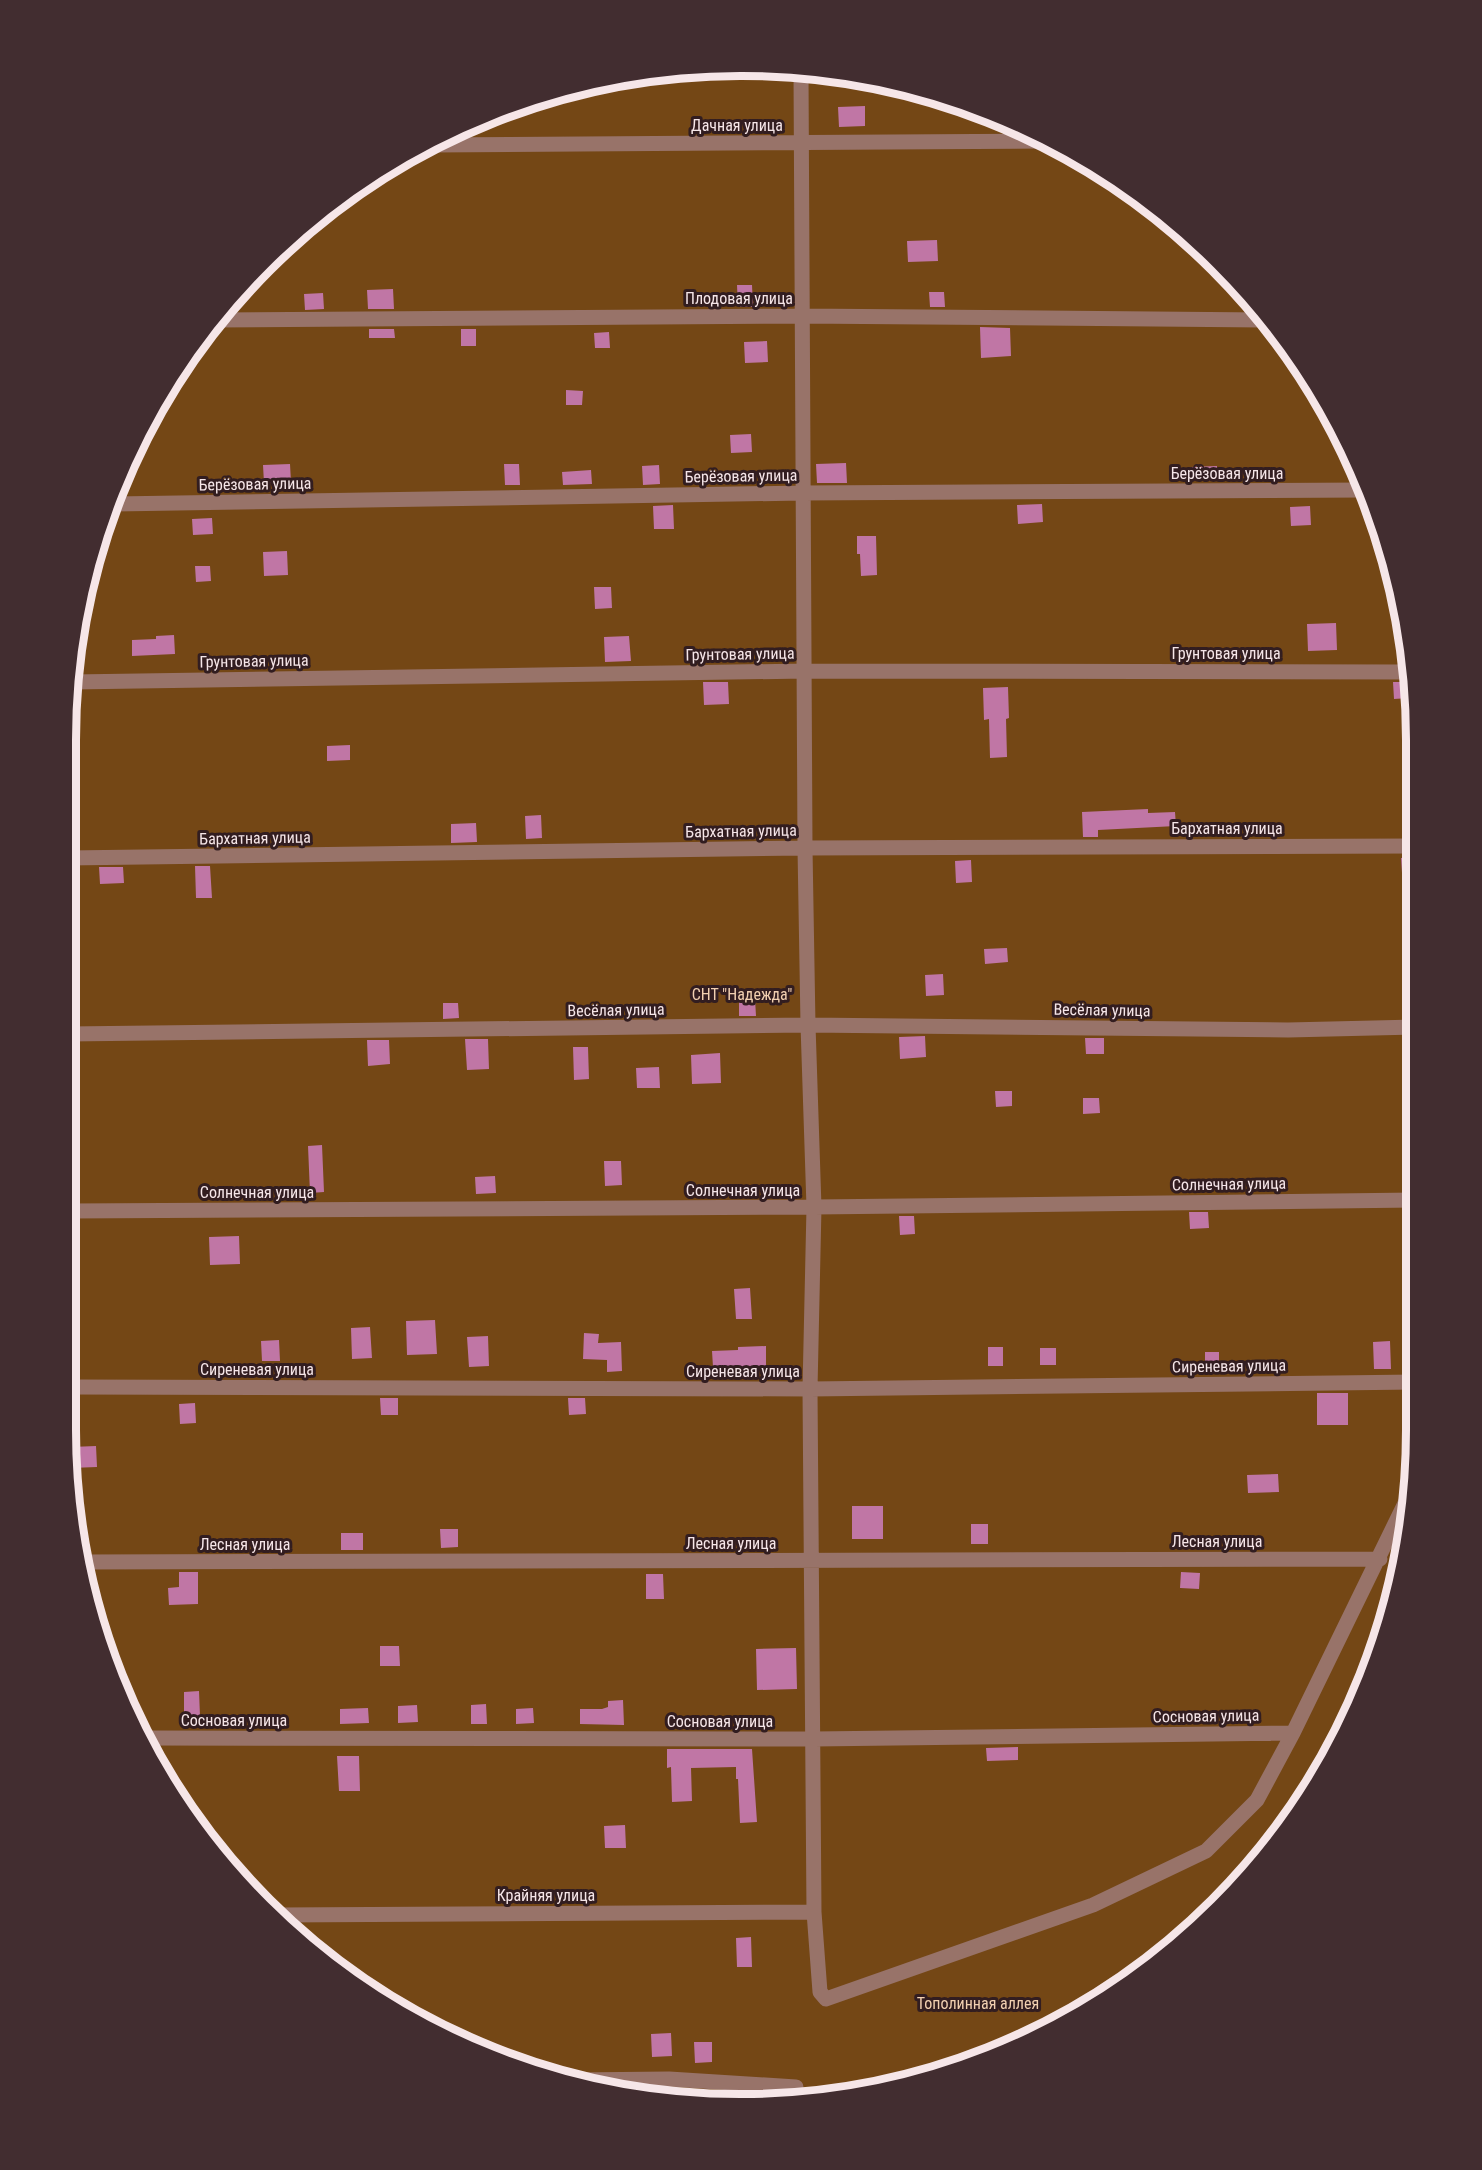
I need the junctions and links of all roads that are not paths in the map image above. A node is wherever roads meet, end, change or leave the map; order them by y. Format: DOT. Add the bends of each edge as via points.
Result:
graph roads {
  1 [pos="801,80"];
  2 [pos="1026,141"];
  3 [pos="801,142"];
  4 [pos="447,145"];
  5 [pos="801,316"];
  6 [pos="227,320"];
  7 [pos="1255,320"];
  8 [pos="1356,490"];
  9 [pos="802,493"];
  10 [pos="121,504"];
  11 [pos="805,671"];
  12 [pos="1402,672"];
  13 [pos="79,682"];
  14 [pos="1406,846"];
  15 [pos="805,848"];
  16 [pos="76,858"];
  17 [pos="807,1025"];
  18 [pos="1406,1026"];
  19 [pos="76,1034"];
  20 [pos="1406,1200"];
  21 [pos="814,1207"];
  22 [pos="76,1211"];
  23 [pos="1406,1382"];
  24 [pos="76,1387"];
  25 [pos="810,1389"];
  26 [pos="1400,1515"];
  27 [pos="1380,1559"];
  28 [pos="813,1561"];
  29 [pos="90,1562"];
  30 [pos="1293,1732"];
  31 [pos="153,1738"];
  32 [pos="814,1739"];
  33 [pos="814,1912"];
  34 [pos="288,1915"];
  35 [pos="605,2080"];
  36 [pos="790,2091"];
  1 -- 3 [label="street"];
  2 -- 3 [label="street, Дачная улица"];
  3 -- 4 [label="street, Дачная улица"];
  3 -- 5 [label="street"];
  5 -- 6 [label="street, Плодовая улица"];
  5 -- 7 [label="street, Плодовая улица"];
  5 -- 9 [label="street"];
  8 -- 9 [label="street, Берёзовая улица"];
  9 -- 10 [label="street, Берёзовая улица"];
  9 -- 11 [label="street"];
  11 -- 12 [label="street, Грунтовая улица"];
  11 -- 13 [label="street, Грунтовая улица"];
  11 -- 15 [label="street"];
  14 -- 15 [label="street, Бархатная улица"];
  15 -- 16 [label="street, Бархатная улица"];
  15 -- 17 [label="street"];
  17 -- 18 [label="street, Весёлая улица" via="1288,1030"];
  17 -- 19 [label="street, Весёлая улица"];
  17 -- 21 [label="street"];
  20 -- 21 [label="street, Солнечная улица"];
  21 -- 22 [label="street, Солнечная улица"];
  21 -- 25 [label="street"];
  23 -- 25 [label="street, Сиреневая улица"];
  24 -- 25 [label="street, Сиреневая улица"];
  25 -- 28 [label="street"];
  26 -- 27 [label="street"];
  27 -- 28 [label="street, Лесная улица"];
  27 -- 30 [label="street"];
  28 -- 29 [label="street, Лесная улица"];
  28 -- 32 [label="street"];
  30 -- 32 [label="street, Сосновая улица"];
  30 -- 33 [label="street" via="1257,1800 1206,1851 1093,1905 826,1999 820,1992"];
  31 -- 32 [label="street, Сосновая улица"];
  32 -- 33 [label="street"];
  33 -- 34 [label="street, Крайняя улица"];
  35 -- 36 [label="street" via="669,2079"];
}
